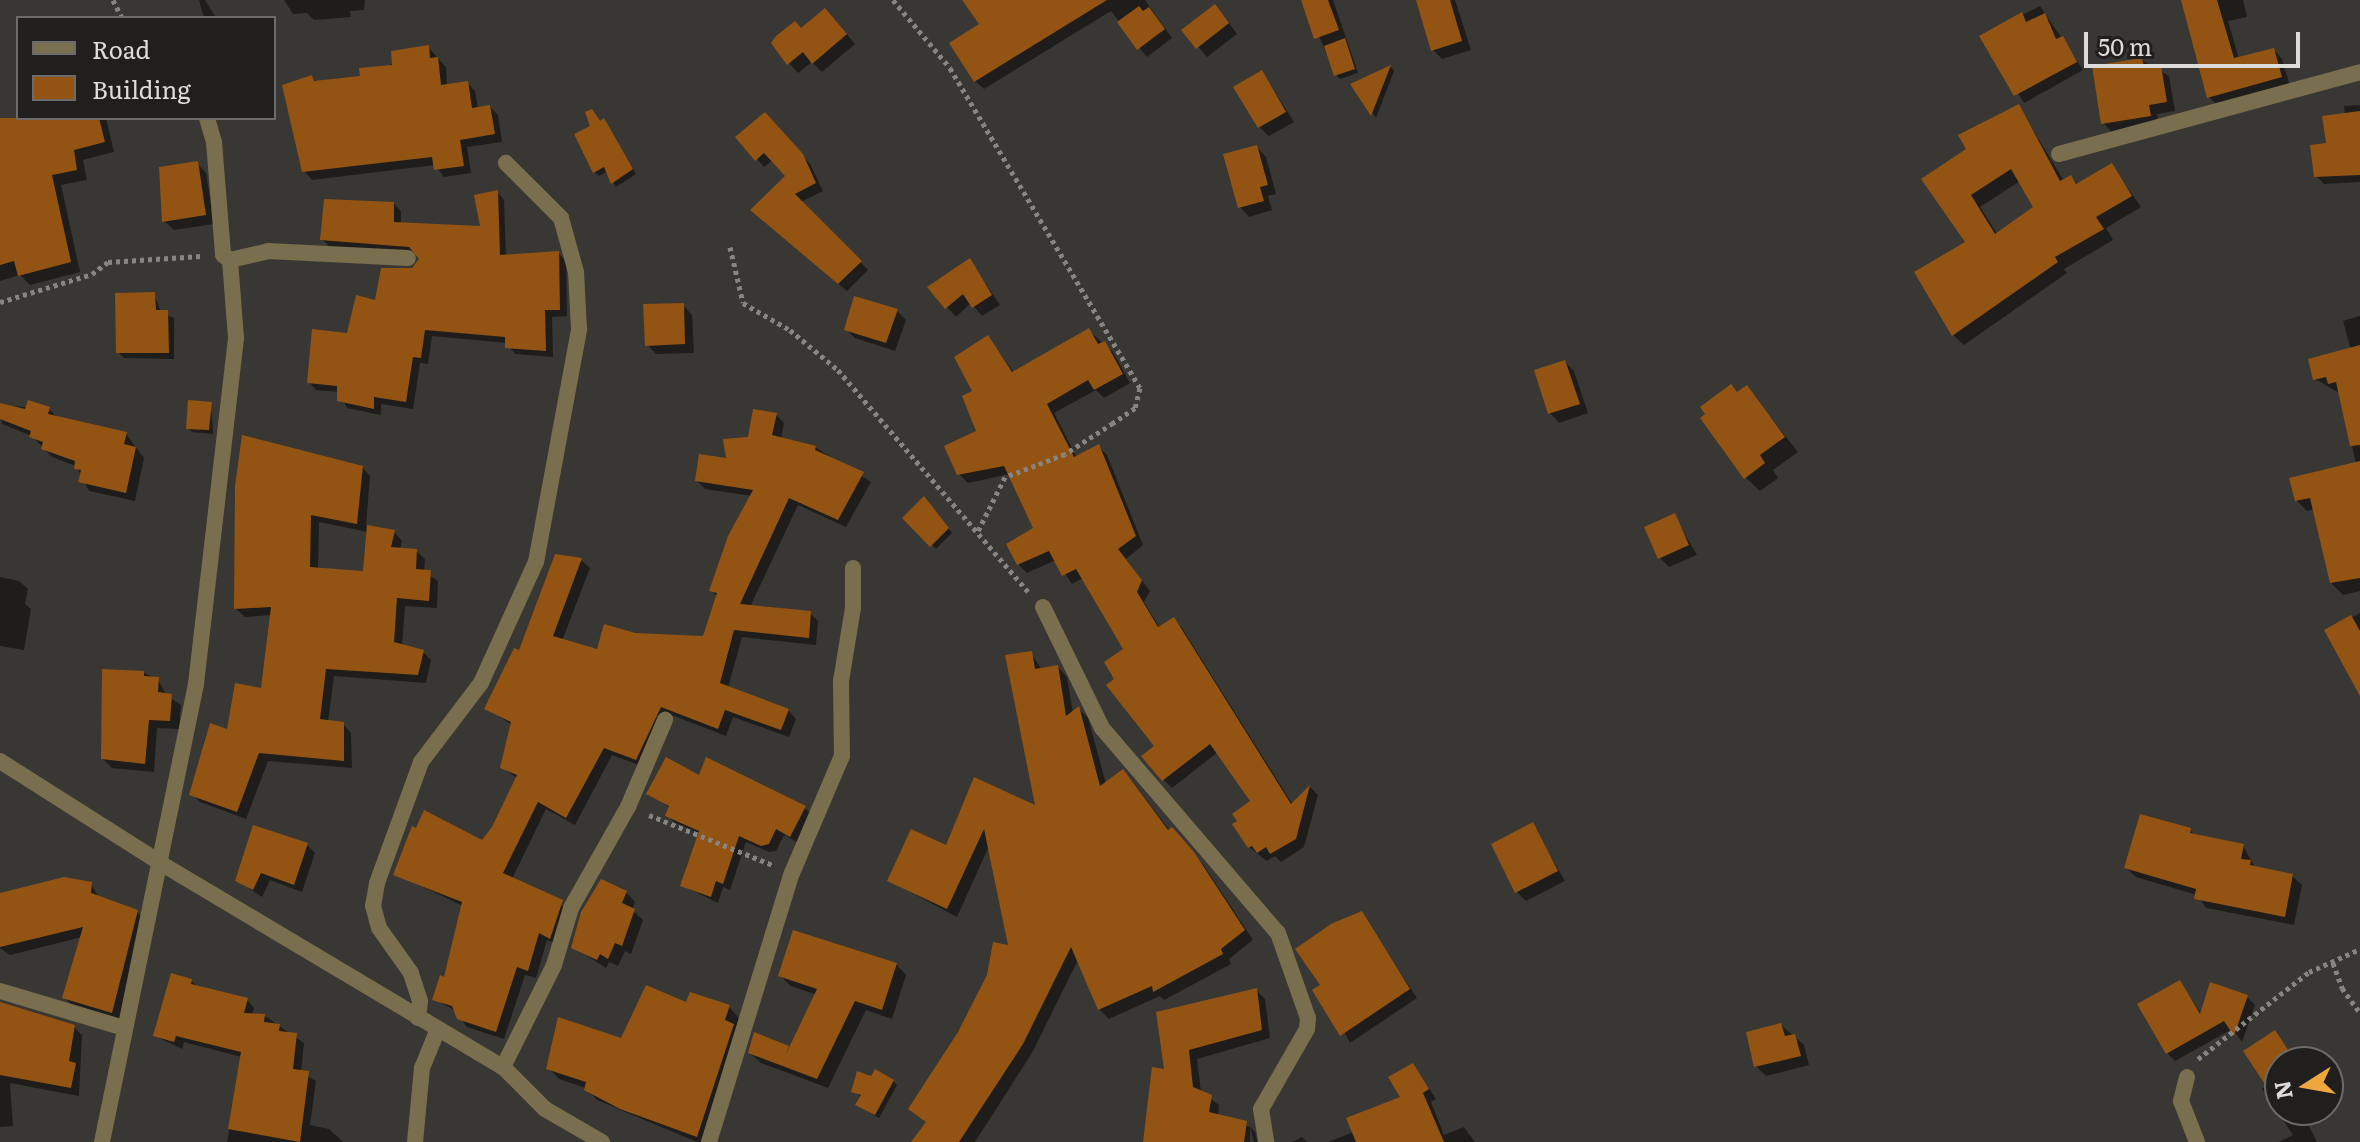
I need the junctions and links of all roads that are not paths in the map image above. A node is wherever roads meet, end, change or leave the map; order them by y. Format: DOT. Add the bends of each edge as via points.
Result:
graph roads {
  1 [pos="2360,72"];
  2 [pos="208,120"];
  3 [pos="2059,154"];
  4 [pos="506,163"];
  5 [pos="226,257"];
  6 [pos="408,258"];
  7 [pos="853,568"];
  8 [pos="1043,607"];
  9 [pos="665,720"];
  10 [pos="0,761"];
  11 [pos="162,864"];
  12 [pos="0,991"];
  13 [pos="418,1018"];
  14 [pos="124,1028"];
  15 [pos="438,1029"];
  16 [pos="503,1067"];
  17 [pos="2187,1077"];
  18 [pos="102,1142"];
  19 [pos="415,1142"];
  20 [pos="602,1142"];
  21 [pos="709,1142"];
  22 [pos="1266,1142"];
  23 [pos="2197,1142"];
  1 -- 3 [label="street"];
  2 -- 5 [label="street"];
  4 -- 13 [label="street" via="561,218 576,272 579,329 536,562 481,683 421,762 377,883 373,906 379,928 411,973 420,1001"];
  5 -- 6 [label="street" via="268,251"];
  5 -- 11 [label="street" via="236,338 217,521 196,684"];
  7 -- 21 [label="street" via="853,608 841,681 842,756 792,873"];
  8 -- 22 [label="street" via="1102,728 1278,933 1308,1018 1307,1029 1261,1109"];
  9 -- 16 [label="street" via="628,807 571,908 554,965"];
  10 -- 11 [label="street"];
  11 -- 13 [label="street"];
  11 -- 14 [label="street"];
  12 -- 14 [label="street"];
  13 -- 15 [label="street"];
  14 -- 18 [label="street"];
  15 -- 16 [label="street"];
  15 -- 19 [label="street" via="422,1068"];
  16 -- 20 [label="street" via="545,1109"];
  17 -- 23 [label="street" via="2181,1101"];
}
